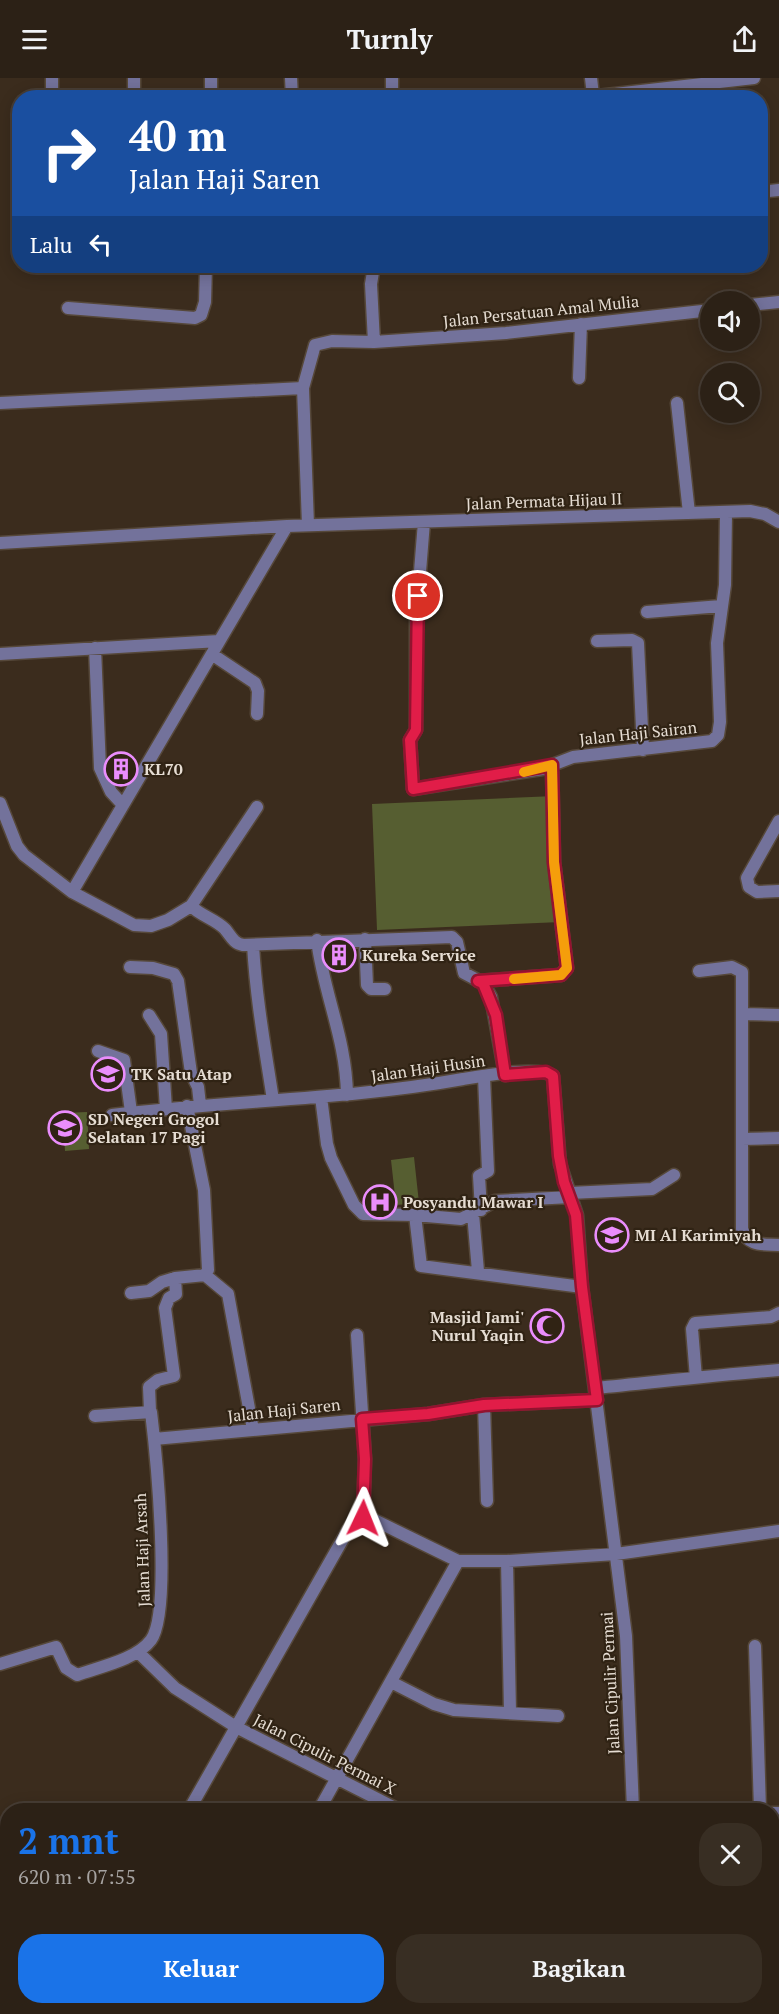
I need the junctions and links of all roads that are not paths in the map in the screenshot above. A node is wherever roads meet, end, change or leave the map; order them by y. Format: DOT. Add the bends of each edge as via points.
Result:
graph roads {
  1 [pos="754,78"];
  2 [pos="648,90"];
  3 [pos="206,273"];
  4 [pos="373,273"];
  5 [pos="779,302"];
  6 [pos="760,304"];
  7 [pos="68,308"];
  8 [pos="700,311"];
  9 [pos="581,324"];
  10 [pos="374,342"];
  11 [pos="579,378"];
  12 [pos="303,388"];
  13 [pos="0,403"];
  14 [pos="676,403"];
  15 [pos="689,513"];
  16 [pos="726,513"];
  17 [pos="424,522"];
  18 [pos="779,522"];
  19 [pos="308,525"];
  20 [pos="287,526"];
  21 [pos="0,543"];
  22 [pos="721,606"];
  23 [pos="647,612"];
  24 [pos="219,641"];
  25 [pos="597,641"];
  26 [pos="95,648"];
  27 [pos="0,654"];
  28 [pos="213,655"];
  29 [pos="257,714"];
  30 [pos="643,750"];
  31 [pos="552,765"];
  32 [pos="0,803"];
  33 [pos="123,806"];
  34 [pos="257,807"];
  35 [pos="779,821"];
  36 [pos="779,891"];
  37 [pos="72,892"];
  38 [pos="191,906"];
  39 [pos="367,939"];
  40 [pos="317,940"];
  41 [pos="254,945"];
  42 [pos="130,967"];
  43 [pos="699,971"];
  44 [pos="478,981"];
  45 [pos="385,989"];
  46 [pos="742,1014"];
  47 [pos="149,1015"];
  48 [pos="779,1015"];
  49 [pos="98,1052"];
  50 [pos="505,1075"];
  51 [pos="484,1077"];
  52 [pos="347,1095"];
  53 [pos="321,1097"];
  54 [pos="273,1100"];
  55 [pos="194,1106"];
  56 [pos="166,1109"];
  57 [pos="130,1112"];
  58 [pos="112,1114"];
  59 [pos="779,1138"];
  60 [pos="742,1139"];
  61 [pos="674,1174"];
  62 [pos="571,1195"];
  63 [pos="477,1212"];
  64 [pos="415,1215"];
  65 [pos="779,1245"];
  66 [pos="477,1271"];
  67 [pos="205,1275"];
  68 [pos="175,1278"];
  69 [pos="582,1287"];
  70 [pos="131,1293"];
  71 [pos="779,1313"];
  72 [pos="357,1335"];
  73 [pos="779,1370"];
  74 [pos="696,1378"];
  75 [pos="596,1394"];
  76 [pos="484,1405"];
  77 [pos="150,1411"];
  78 [pos="95,1416"];
  79 [pos="362,1419"];
  80 [pos="253,1430"];
  81 [pos="154,1439"];
  82 [pos="487,1501"];
  83 [pos="363,1518"];
  84 [pos="779,1531"];
  85 [pos="616,1554"];
  86 [pos="458,1560"];
  87 [pos="507,1561"];
  88 [pos="755,1646"];
  89 [pos="138,1652"];
  90 [pos="0,1664"];
  91 [pos="391,1682"];
  92 [pos="510,1712"];
  93 [pos="558,1716"];
  94 [pos="236,1727"];
  95 [pos="337,1779"];
  96 [pos="193,1803"];
  97 [pos="323,1803"];
  98 [pos="385,1803"];
  99 [pos="633,1803"];
  100 [pos="760,1803"];
  1 -- 2 [label="street"];
  3 -- 7 [label="street" via="204,307 195,318"];
  4 -- 10 [label="street"];
  5 -- 6 [label="street"];
  8 -- 9 [label="street, Jalan Persatuan Amal Mulia"];
  9 -- 10 [label="street, Jalan Persatuan Amal Mulia"];
  9 -- 11 [label="street"];
  10 -- 12 [label="street, Jalan Persatuan Amal Mulia" via="332,341 315,345"];
  12 -- 13 [label="street"];
  12 -- 19 [label="street"];
  14 -- 15 [label="street"];
  15 -- 16 [label="street, Jalan Permata Hijau II"];
  15 -- 17 [label="street, Jalan Permata Hijau II"];
  16 -- 18 [label="street, Jalan Permata Hijau II" via="750,511"];
  16 -- 22 [label="street, Jalan Haji Sairan"];
  17 -- 19 [label="street, Jalan Permata Hijau II"];
  17 -- 31 [label="street, Jalan Haji Sairan" via="416,621 416,730 410,740 413,789"];
  19 -- 20 [label="street, Jalan Permata Hijau II"];
  20 -- 21 [label="street, Jalan Permata Hijau II"];
  20 -- 24 [label="street"];
  22 -- 23 [label="street"];
  22 -- 30 [label="street, Jalan Haji Sairan" via="717,644 721,710 718,735 712,741"];
  24 -- 26 [label="street"];
  24 -- 28 [label="street"];
  25 -- 30 [label="street" via="638,643"];
  26 -- 27 [label="street"];
  26 -- 33 [label="street" via="100,768 111,792"];
  28 -- 29 [label="street" via="255,683"];
  28 -- 33 [label="street"];
  30 -- 31 [label="street, Jalan Haji Sairan" via="573,757"];
  31 -- 44 [label="street" via="554,862 567,968 561,975"];
  32 -- 37 [label="street" via="20,850"];
  33 -- 37 [label="street"];
  34 -- 38 [label="street"];
  35 -- 36 [label="street" via="747,878 749,887 757,892"];
  37 -- 38 [label="street" via="134,925 152,926"];
  38 -- 41 [label="street" via="223,927 238,944"];
  39 -- 40 [label="street"];
  39 -- 44 [label="street" via="452,937 457,942 464,973"];
  39 -- 45 [label="street" via="367,986"];
  40 -- 41 [label="street"];
  40 -- 52 [label="street" via="320,968 341,1037"];
  41 -- 54 [label="street" via="259,1016"];
  42 -- 55 [label="street" via="174,974 178,981 191,1073 198,1087"];
  43 -- 46 [label="street" via="732,967 742,972"];
  44 -- 50 [label="street" via="483,983 494,1006"];
  46 -- 48 [label="street"];
  46 -- 60 [label="street"];
  47 -- 56 [label="street" via="160,1034"];
  49 -- 57 [label="street" via="124,1060"];
  50 -- 51 [label="street, Jalan Haji Husin"];
  50 -- 62 [label="street, Jalan Haji Husin" via="546,1072 553,1076 559,1156"];
  51 -- 52 [label="street, Jalan Haji Husin"];
  51 -- 63 [label="street" via="488,1171 479,1176"];
  52 -- 53 [label="street, Jalan Haji Husin"];
  53 -- 54 [label="street, Jalan Haji Husin"];
  53 -- 64 [label="street" via="327,1144 358,1211 370,1215"];
  54 -- 55 [label="street, Jalan Haji Husin"];
  55 -- 56 [label="street, Jalan Haji Husin"];
  55 -- 67 [label="street" via="204,1190 208,1270"];
  56 -- 57 [label="street, Jalan Haji Husin"];
  57 -- 58 [label="street, Jalan Haji Husin"];
  59 -- 60 [label="street"];
  60 -- 65 [label="street" via="745,1238 751,1243"];
  61 -- 62 [label="street" via="652,1189"];
  62 -- 63 [label="street" via="495,1201"];
  62 -- 69 [label="street, Jalan Haji Husin"];
  63 -- 64 [label="street" via="461,1219"];
  63 -- 66 [label="street"];
  64 -- 66 [label="street" via="421,1266"];
  66 -- 69 [label="street" via="522,1281"];
  67 -- 68 [label="street"];
  67 -- 80 [label="street" via="228,1294"];
  68 -- 70 [label="street" via="149,1291"];
  68 -- 77 [label="street, Jalan Haji Arsah" via="176,1294 169,1298 165,1308 174,1376 149,1387"];
  69 -- 75 [label="street, Jalan Haji Husin"];
  71 -- 74 [label="street" via="771,1317 695,1323 692,1329"];
  72 -- 79 [label="street"];
  73 -- 74 [label="street, Jalan Haji Saren"];
  74 -- 75 [label="street, Jalan Haji Saren"];
  75 -- 76 [label="street, Jalan Haji Saren"];
  75 -- 85 [label="street, Jalan Haji Husin"];
  76 -- 79 [label="street, Jalan Haji Saren"];
  76 -- 82 [label="street"];
  77 -- 78 [label="street"];
  77 -- 81 [label="street, Jalan Haji Arsah"];
  79 -- 80 [label="street, Jalan Haji Saren"];
  79 -- 83 [label="street"];
  80 -- 81 [label="street, Jalan Haji Saren"];
  81 -- 89 [label="street, Jalan Haji Arsah" via="162,1559 160,1615 151,1640"];
  83 -- 86 [label="street"];
  83 -- 94 [label="street" via="348,1530"];
  84 -- 85 [label="street"];
  85 -- 87 [label="street"];
  85 -- 99 [label="street, Jalan Cipulir Permai" via="627,1642"];
  86 -- 87 [label="street"];
  86 -- 91 [label="street"];
  87 -- 92 [label="street"];
  88 -- 100 [label="street"];
  89 -- 90 [label="street" via="77,1675 67,1668 56,1647"];
  89 -- 94 [label="street, Jalan Cipulir Permai X" via="175,1688"];
  91 -- 92 [label="street" via="454,1710"];
  91 -- 95 [label="street"];
  92 -- 93 [label="street"];
  94 -- 95 [label="street, Jalan Cipulir Permai X"];
  94 -- 96 [label="street"];
  95 -- 97 [label="street"];
  95 -- 98 [label="street, Jalan Cipulir Permai X"];
}
